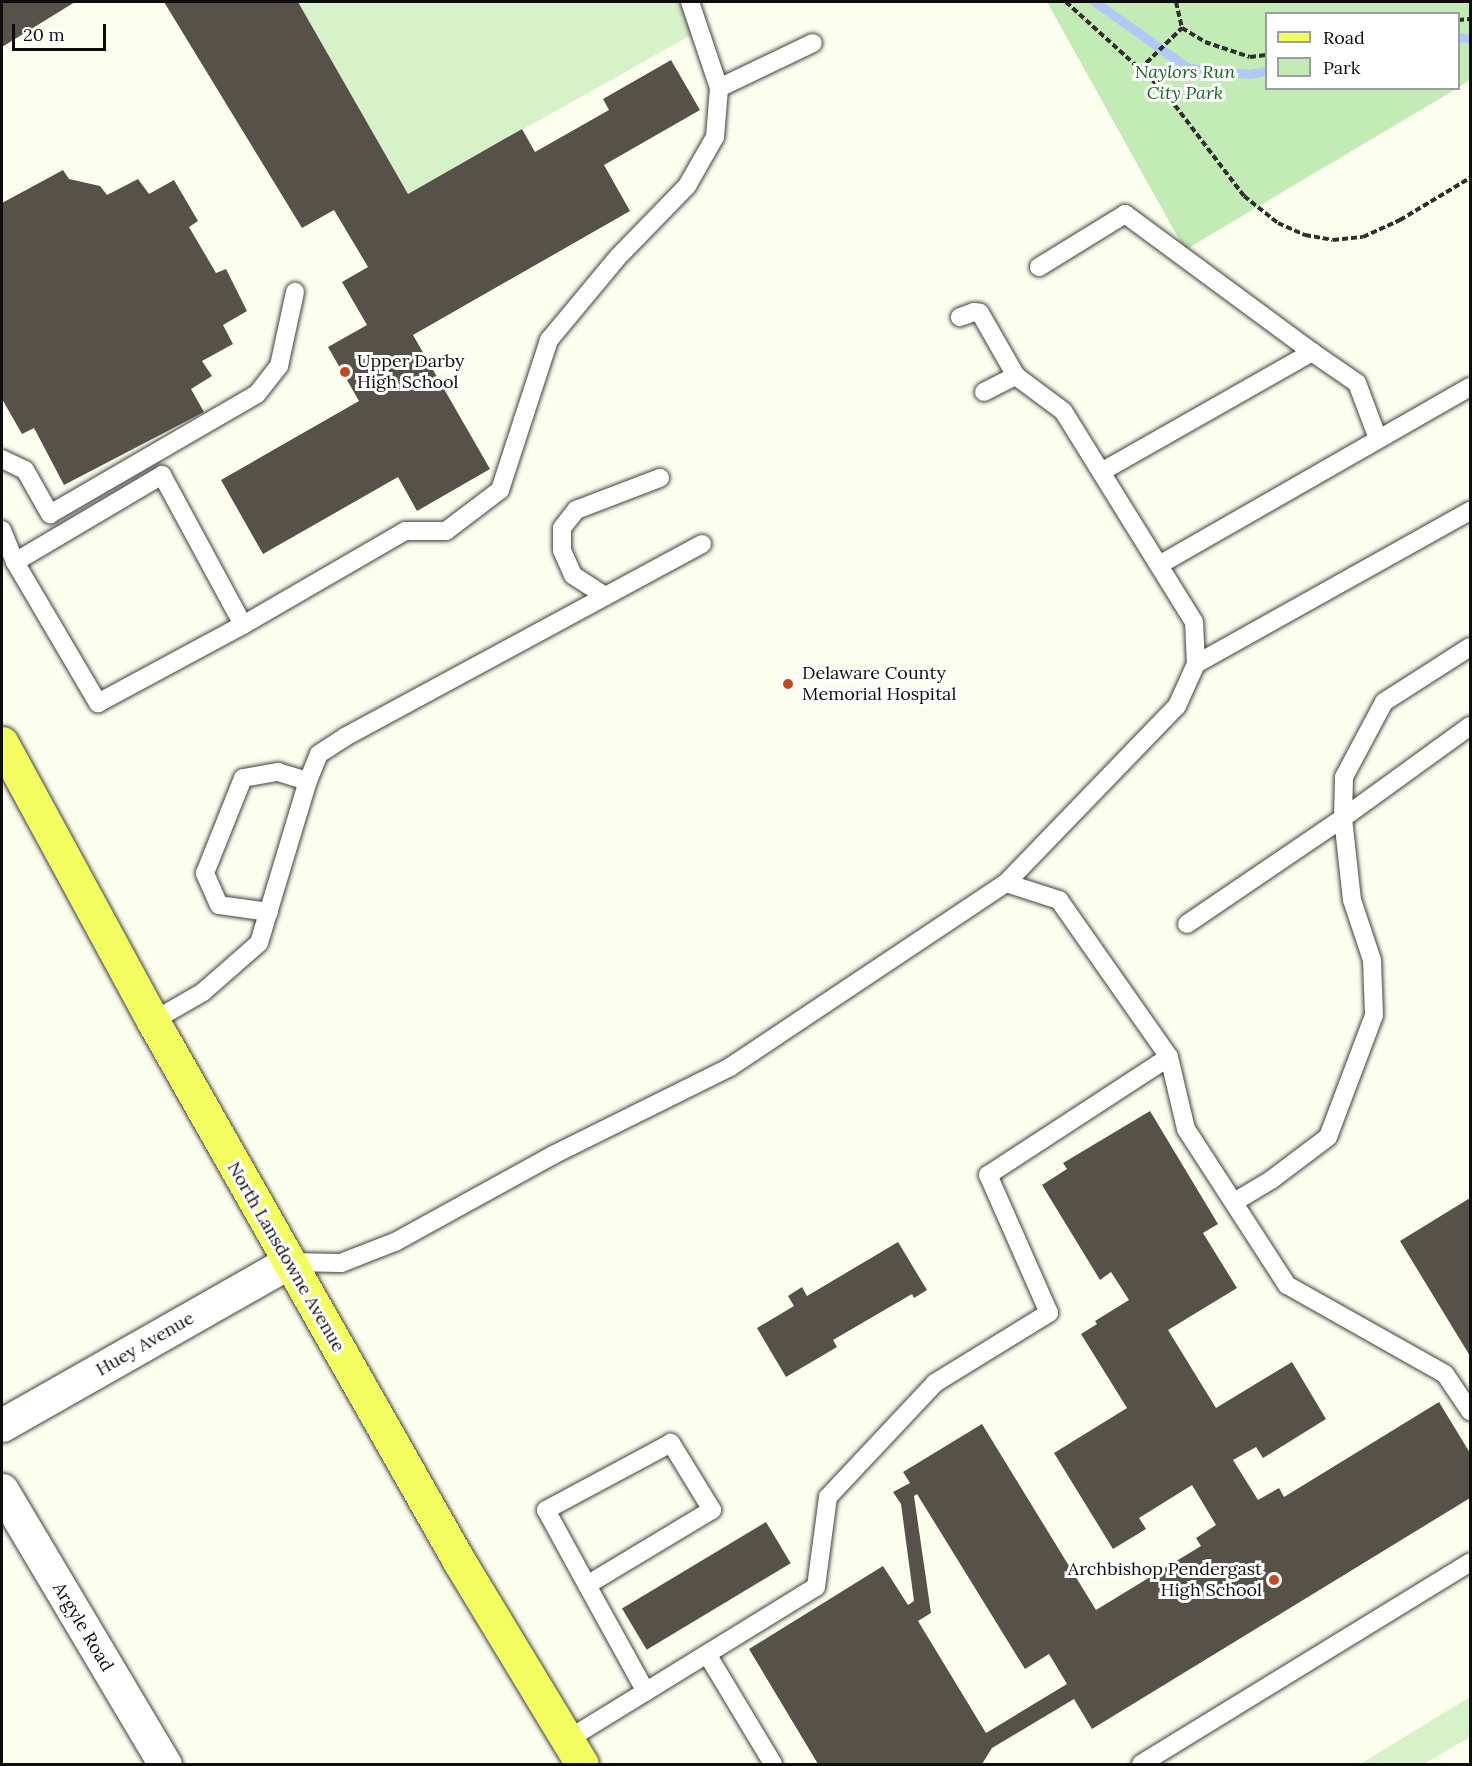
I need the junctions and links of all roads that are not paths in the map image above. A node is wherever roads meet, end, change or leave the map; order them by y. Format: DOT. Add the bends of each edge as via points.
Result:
graph roads {
  1 [pos="690,2"];
  2 [pos="813,43"];
  3 [pos="719,88"];
  4 [pos="1039,267"];
  5 [pos="295,292"];
  6 [pos="960,317"];
  7 [pos="1311,352"];
  8 [pos="1016,376"];
  9 [pos="1470,387"];
  10 [pos="984,392"];
  11 [pos="1378,439"];
  12 [pos="2,459"];
  13 [pos="1101,472"];
  14 [pos="660,478"];
  15 [pos="1470,511"];
  16 [pos="2,530"];
  17 [pos="702,544"];
  18 [pos="15,562"];
  19 [pos="1159,565"];
  20 [pos="605,596"];
  21 [pos="243,625"];
  22 [pos="1470,647"];
  23 [pos="1196,664"];
  24 [pos="1470,726"];
  25 [pos="2,742"];
  26 [pos="308,780"];
  27 [pos="1343,818"];
  28 [pos="1006,883"];
  29 [pos="269,912"];
  30 [pos="1187,924"];
  31 [pos="153,1021"];
  32 [pos="1169,1057"];
  33 [pos="1236,1202"];
  34 [pos="289,1262"];
  35 [pos="1470,1411"];
  36 [pos="2,1425"];
  37 [pos="2,1490"];
  38 [pos="1470,1562"];
  39 [pos="587,1585"];
  40 [pos="707,1654"];
  41 [pos="646,1692"];
  42 [pos="575,1752"];
  43 [pos="165,1764"];
  44 [pos="773,1764"];
  45 [pos="1141,1764"];
  1 -- 3 [label="lane"];
  2 -- 3 [label="lane"];
  3 -- 21 [label="lane" via="715,137 687,186 618,257 549,340 500,490 446,531 405,531"];
  4 -- 7 [label="lane" via="1125,214"];
  5 -- 12 [label="lane" via="279,366 257,394 50,514 25,470"];
  6 -- 8 [label="lane" via="980,313"];
  7 -- 11 [label="lane" via="1357,383"];
  7 -- 13 [label="lane"];
  8 -- 10 [label="lane"];
  8 -- 13 [label="lane" via="1063,411"];
  9 -- 11 [label="lane"];
  11 -- 19 [label="lane"];
  13 -- 19 [label="lane"];
  14 -- 20 [label="lane" via="576,510 562,528 562,550 573,575"];
  15 -- 23 [label="lane"];
  16 -- 18 [label="lane"];
  17 -- 20 [label="lane"];
  18 -- 21 [label="lane" via="98,703"];
  18 -- 21 [label="lane" via="162,475"];
  19 -- 23 [label="lane" via="1194,622"];
  20 -- 26 [label="lane" via="345,737 319,754"];
  22 -- 27 [label="lane" via="1384,702 1344,777"];
  23 -- 28 [label="lane" via="1177,706"];
  24 -- 27 [label="lane"];
  25 -- 31 [label="main road, North Lansdowne Avenue"];
  26 -- 29 [label="lane"];
  26 -- 29 [label="lane" via="278,772 243,778 205,873 219,904"];
  27 -- 30 [label="lane"];
  27 -- 33 [label="lane" via="1352,900 1372,960 1374,1015 1328,1137"];
  28 -- 32 [label="lane" via="1059,900"];
  28 -- 34 [label="lane" via="730,1066 553,1155 395,1242 341,1263"];
  29 -- 31 [label="lane" via="259,943 203,992"];
  31 -- 34 [label="main road, North Lansdowne Avenue"];
  32 -- 33 [label="lane" via="1186,1128"];
  32 -- 40 [label="lane" via="988,1175 1049,1313 935,1383 828,1497 816,1587"];
  33 -- 35 [label="lane" via="1287,1285 1445,1374"];
  34 -- 36 [label="street, Huey Avenue"];
  34 -- 42 [label="main road, North Lansdowne Avenue" via="459,1561"];
  37 -- 43 [label="street, Argyle Road"];
  38 -- 45 [label="lane"];
  39 -- 39 [label="lane" via="546,1510 671,1443 712,1510"];
  39 -- 41 [label="lane"];
  40 -- 41 [label="lane"];
  40 -- 44 [label="lane"];
  41 -- 42 [label="lane"];
}
